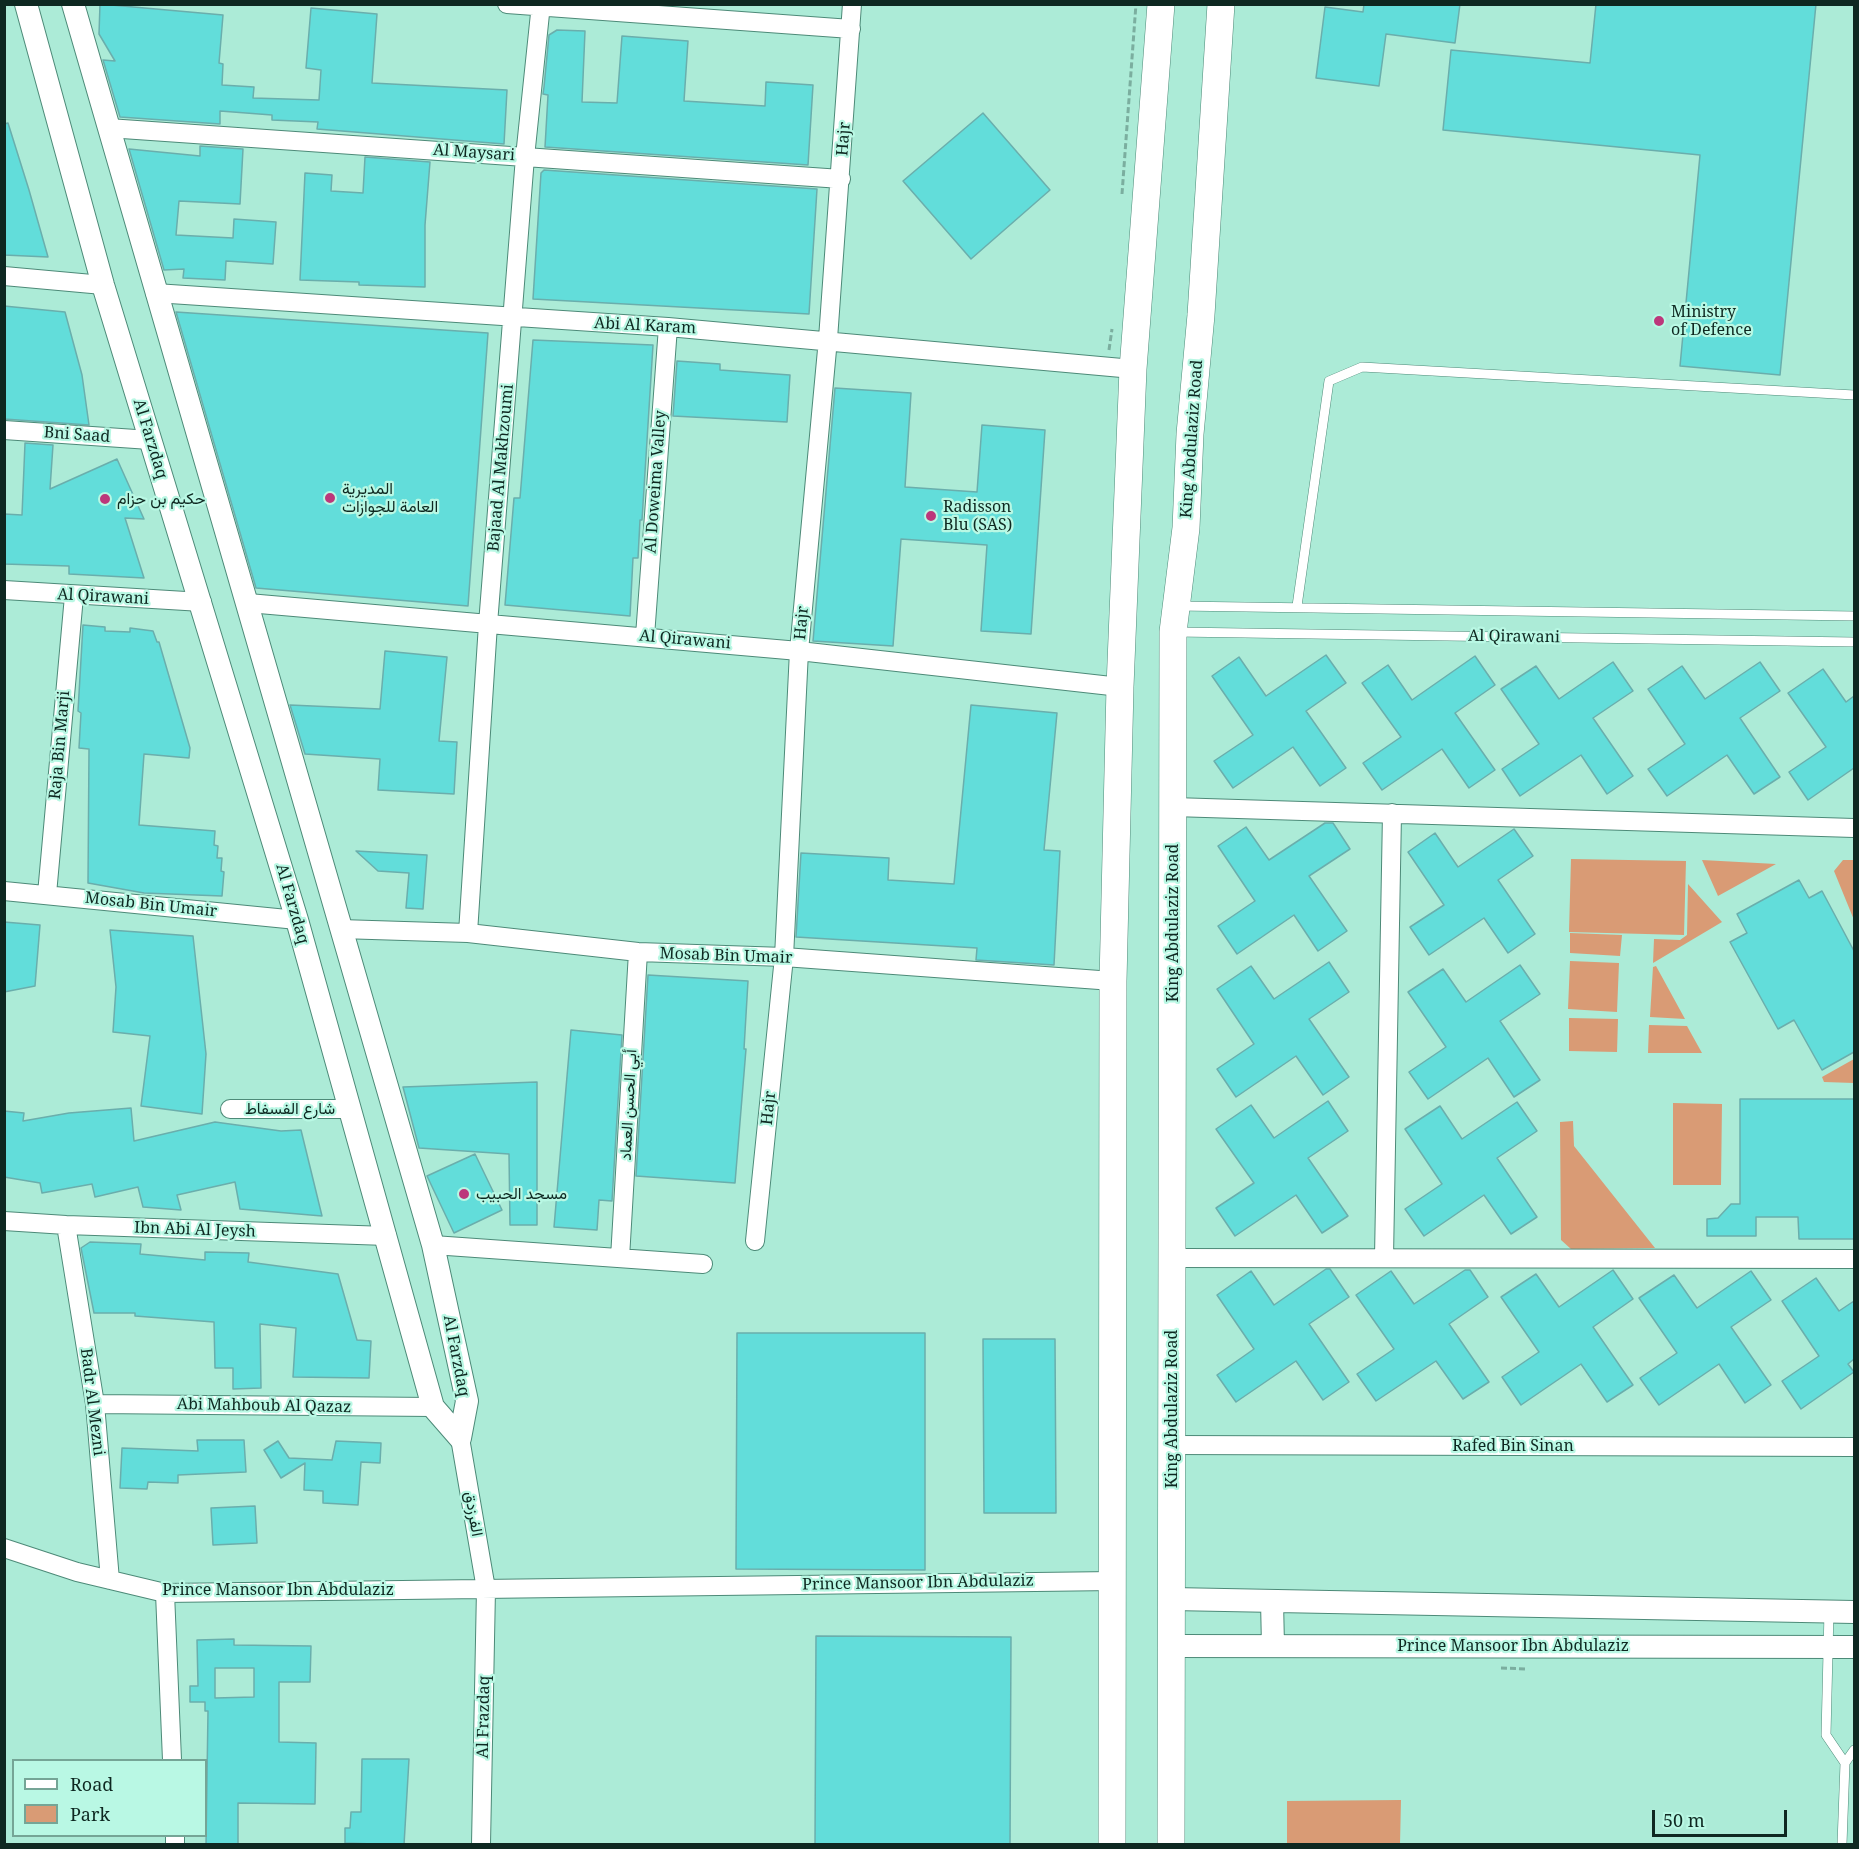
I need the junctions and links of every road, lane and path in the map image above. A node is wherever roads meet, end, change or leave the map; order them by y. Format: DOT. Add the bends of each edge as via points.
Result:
graph roads {
  1 [pos="26,4"];
  2 [pos="73,4"];
  3 [pos="507,4"];
  4 [pos="852,4"];
  5 [pos="1136,4"];
  6 [pos="1161,4"];
  7 [pos="1221,4"];
  8 [pos="541,6"];
  9 [pos="851,29"];
  10 [pos="108,128"];
  11 [pos="525,157"];
  12 [pos="841,179"];
  13 [pos="1122,199"];
  14 [pos="4,276"];
  15 [pos="103,285"];
  16 [pos="155,293"];
  17 [pos="514,319"];
  18 [pos="1112,325"];
  19 [pos="668,327"];
  20 [pos="828,339"];
  21 [pos="1120,368"];
  22 [pos="1854,395"];
  23 [pos="4,430"];
  24 [pos="150,440"];
  25 [pos="4,590"];
  26 [pos="74,596"];
  27 [pos="202,602"];
  28 [pos="248,603"];
  29 [pos="1297,606"];
  30 [pos="1854,616"];
  31 [pos="1174,619"];
  32 [pos="488,624"];
  33 [pos="645,636"];
  34 [pos="1854,642"];
  35 [pos="800,651"];
  36 [pos="1120,687"];
  37 [pos="1173,807"];
  38 [pos="1392,813"];
  39 [pos="1854,828"];
  40 [pos="4,891"];
  41 [pos="46,894"];
  42 [pos="297,920"];
  43 [pos="340,929"];
  44 [pos="468,933"];
  45 [pos="638,952"];
  46 [pos="784,957"];
  47 [pos="1113,981"];
  48 [pos="230,1109"];
  49 [pos="350,1109"];
  50 [pos="4,1221"];
  51 [pos="66,1225"];
  52 [pos="387,1236"];
  53 [pos="755,1241"];
  54 [pos="433,1245"];
  55 [pos="1172,1257"];
  56 [pos="1384,1257"];
  57 [pos="620,1258"];
  58 [pos="1854,1258"];
  59 [pos="703,1264"];
  60 [pos="95,1404"];
  61 [pos="433,1407"];
  62 [pos="460,1438"];
  63 [pos="1172,1445"];
  64 [pos="1854,1447"];
  65 [pos="4,1548"];
  66 [pos="110,1580"];
  67 [pos="1114,1581"];
  68 [pos="486,1589"];
  69 [pos="165,1593"];
  70 [pos="1172,1599"];
  71 [pos="1272,1601"];
  72 [pos="1829,1611"];
  73 [pos="1854,1612"];
  74 [pos="1171,1646"];
  75 [pos="1273,1646"];
  76 [pos="1828,1647"];
  77 [pos="1854,1647"];
  78 [pos="1495,1668"];
  79 [pos="1528,1669"];
  80 [pos="1854,1750"];
  81 [pos="172,1759"];
  82 [pos="1845,1763"];
  83 [pos="481,1845"];
  84 [pos="1112,1845"];
  85 [pos="1171,1845"];
  86 [pos="1842,1845"];
  1 -- 15 [label="street, Al Farzdaq"];
  2 -- 10 [label="street, Al Farzdaq"];
  3 -- 8 [label="street"];
  4 -- 9 [label="street, Hajr"];
  5 -- 13 [label="path"];
  6 -- 21 [label="main road"];
  7 -- 31 [label="main road, King Abdulaziz Road" via="1186,528"];
  8 -- 9 [label="street"];
  8 -- 11 [label="street, Bajaad Al Makhzoumi"];
  9 -- 12 [label="street, Hajr"];
  10 -- 11 [label="street, Al Maysari"];
  10 -- 16 [label="street, Al Farzdaq"];
  11 -- 12 [label="street, Al Maysari"];
  11 -- 17 [label="street, Bajaad Al Makhzoumi"];
  12 -- 20 [label="street, Hajr"];
  14 -- 15 [label="street"];
  15 -- 24 [label="street, Al Farzdaq"];
  16 -- 17 [label="street, Abi Al Karam"];
  16 -- 28 [label="street, Al Farzdaq"];
  17 -- 19 [label="street, Abi Al Karam"];
  17 -- 32 [label="street, Bajaad Al Makhzoumi"];
  18 -- 21 [label="path"];
  19 -- 20 [label="street, Abi Al Karam"];
  19 -- 33 [label="street, Al Doweima Valley"];
  20 -- 21 [label="street, Abi Al Karam"];
  20 -- 35 [label="street, Hajr"];
  21 -- 36 [label="main road"];
  22 -- 29 [label="lane" via="1362,367 1329,381"];
  23 -- 24 [label="street, Bni Saad"];
  24 -- 27 [label="street, Al Farzdaq"];
  25 -- 26 [label="street, Al Qirawani"];
  26 -- 27 [label="street, Al Qirawani"];
  26 -- 41 [label="street, Raja Bin Marji"];
  27 -- 42 [label="street, Al Farzdaq"];
  28 -- 32 [label="street, Al Qirawani"];
  28 -- 43 [label="street, Al Farzdaq"];
  29 -- 30 [label="lane, Al Qirawani"];
  29 -- 31 [label="lane, Al Qirawani"];
  31 -- 34 [label="lane, Al Qirawani"];
  31 -- 37 [label="main road, King Abdulaziz Road"];
  32 -- 33 [label="street, Al Qirawani"];
  32 -- 44 [label="street, Bajaad Al Makhzoumi"];
  33 -- 35 [label="street, Al Qirawani"];
  35 -- 36 [label="street, Al Qirawani"];
  35 -- 46 [label="street, Hajr"];
  36 -- 47 [label="main road"];
  37 -- 38 [label="street"];
  37 -- 55 [label="main road, King Abdulaziz Road"];
  38 -- 39 [label="street"];
  38 -- 56 [label="street"];
  40 -- 41 [label="street, Mosab Bin Umair"];
  41 -- 42 [label="street, Mosab Bin Umair"];
  42 -- 49 [label="street, Al Farzdaq"];
  43 -- 44 [label="street, Mosab Bin Umair"];
  43 -- 54 [label="street, Al Farzdaq"];
  44 -- 45 [label="street, Mosab Bin Umair"];
  45 -- 46 [label="street, Mosab Bin Umair"];
  45 -- 57 [label="street, أبي الحسن العماد"];
  46 -- 47 [label="street, Mosab Bin Umair"];
  46 -- 53 [label="street, Hajr"];
  47 -- 67 [label="main road"];
  48 -- 49 [label="street, شارع الفسفاط"];
  49 -- 52 [label="street, Al Farzdaq"];
  50 -- 51 [label="street, Ibn Abi Al Jeysh"];
  51 -- 52 [label="street, Ibn Abi Al Jeysh"];
  51 -- 60 [label="street, Badr Al Mezni"];
  52 -- 61 [label="street, Al Farzdaq"];
  54 -- 57 [label="street"];
  54 -- 62 [label="street, Al Farzdaq" via="467,1401"];
  55 -- 56 [label="street"];
  55 -- 63 [label="main road, King Abdulaziz Road"];
  56 -- 58 [label="street"];
  57 -- 59 [label="street"];
  60 -- 61 [label="street, Abi Mahboub Al Qazaz"];
  60 -- 66 [label="street, Badr Al Mezni"];
  61 -- 62 [label="street, Al Farzdaq"];
  62 -- 68 [label="street, الفرزدق"];
  63 -- 64 [label="street, Rafed Bin Sinan"];
  63 -- 70 [label="main road, King Abdulaziz Road"];
  65 -- 66 [label="street, Prince Mansoor Ibn Abdulaziz"];
  66 -- 69 [label="street, Prince Mansoor Ibn Abdulaziz"];
  67 -- 68 [label="street, Prince Mansoor Ibn Abdulaziz"];
  67 -- 84 [label="main road"];
  68 -- 69 [label="street, Prince Mansoor Ibn Abdulaziz"];
  68 -- 83 [label="street, Al Frazdaq"];
  69 -- 81 [label="street"];
  70 -- 71 [label="street"];
  70 -- 74 [label="main road, King Abdulaziz Road"];
  71 -- 72 [label="street"];
  71 -- 75 [label="street"];
  72 -- 73 [label="street"];
  72 -- 76 [label="lane"];
  74 -- 75 [label="street, Prince Mansoor Ibn Abdulaziz"];
  74 -- 85 [label="main road, King Abdulaziz Road"];
  75 -- 76 [label="street, Prince Mansoor Ibn Abdulaziz"];
  76 -- 77 [label="street, Prince Mansoor Ibn Abdulaziz"];
  76 -- 82 [label="lane" via="1826,1735"];
  78 -- 79 [label="path"];
  80 -- 82 [label="lane"];
  82 -- 86 [label="lane"];
}
